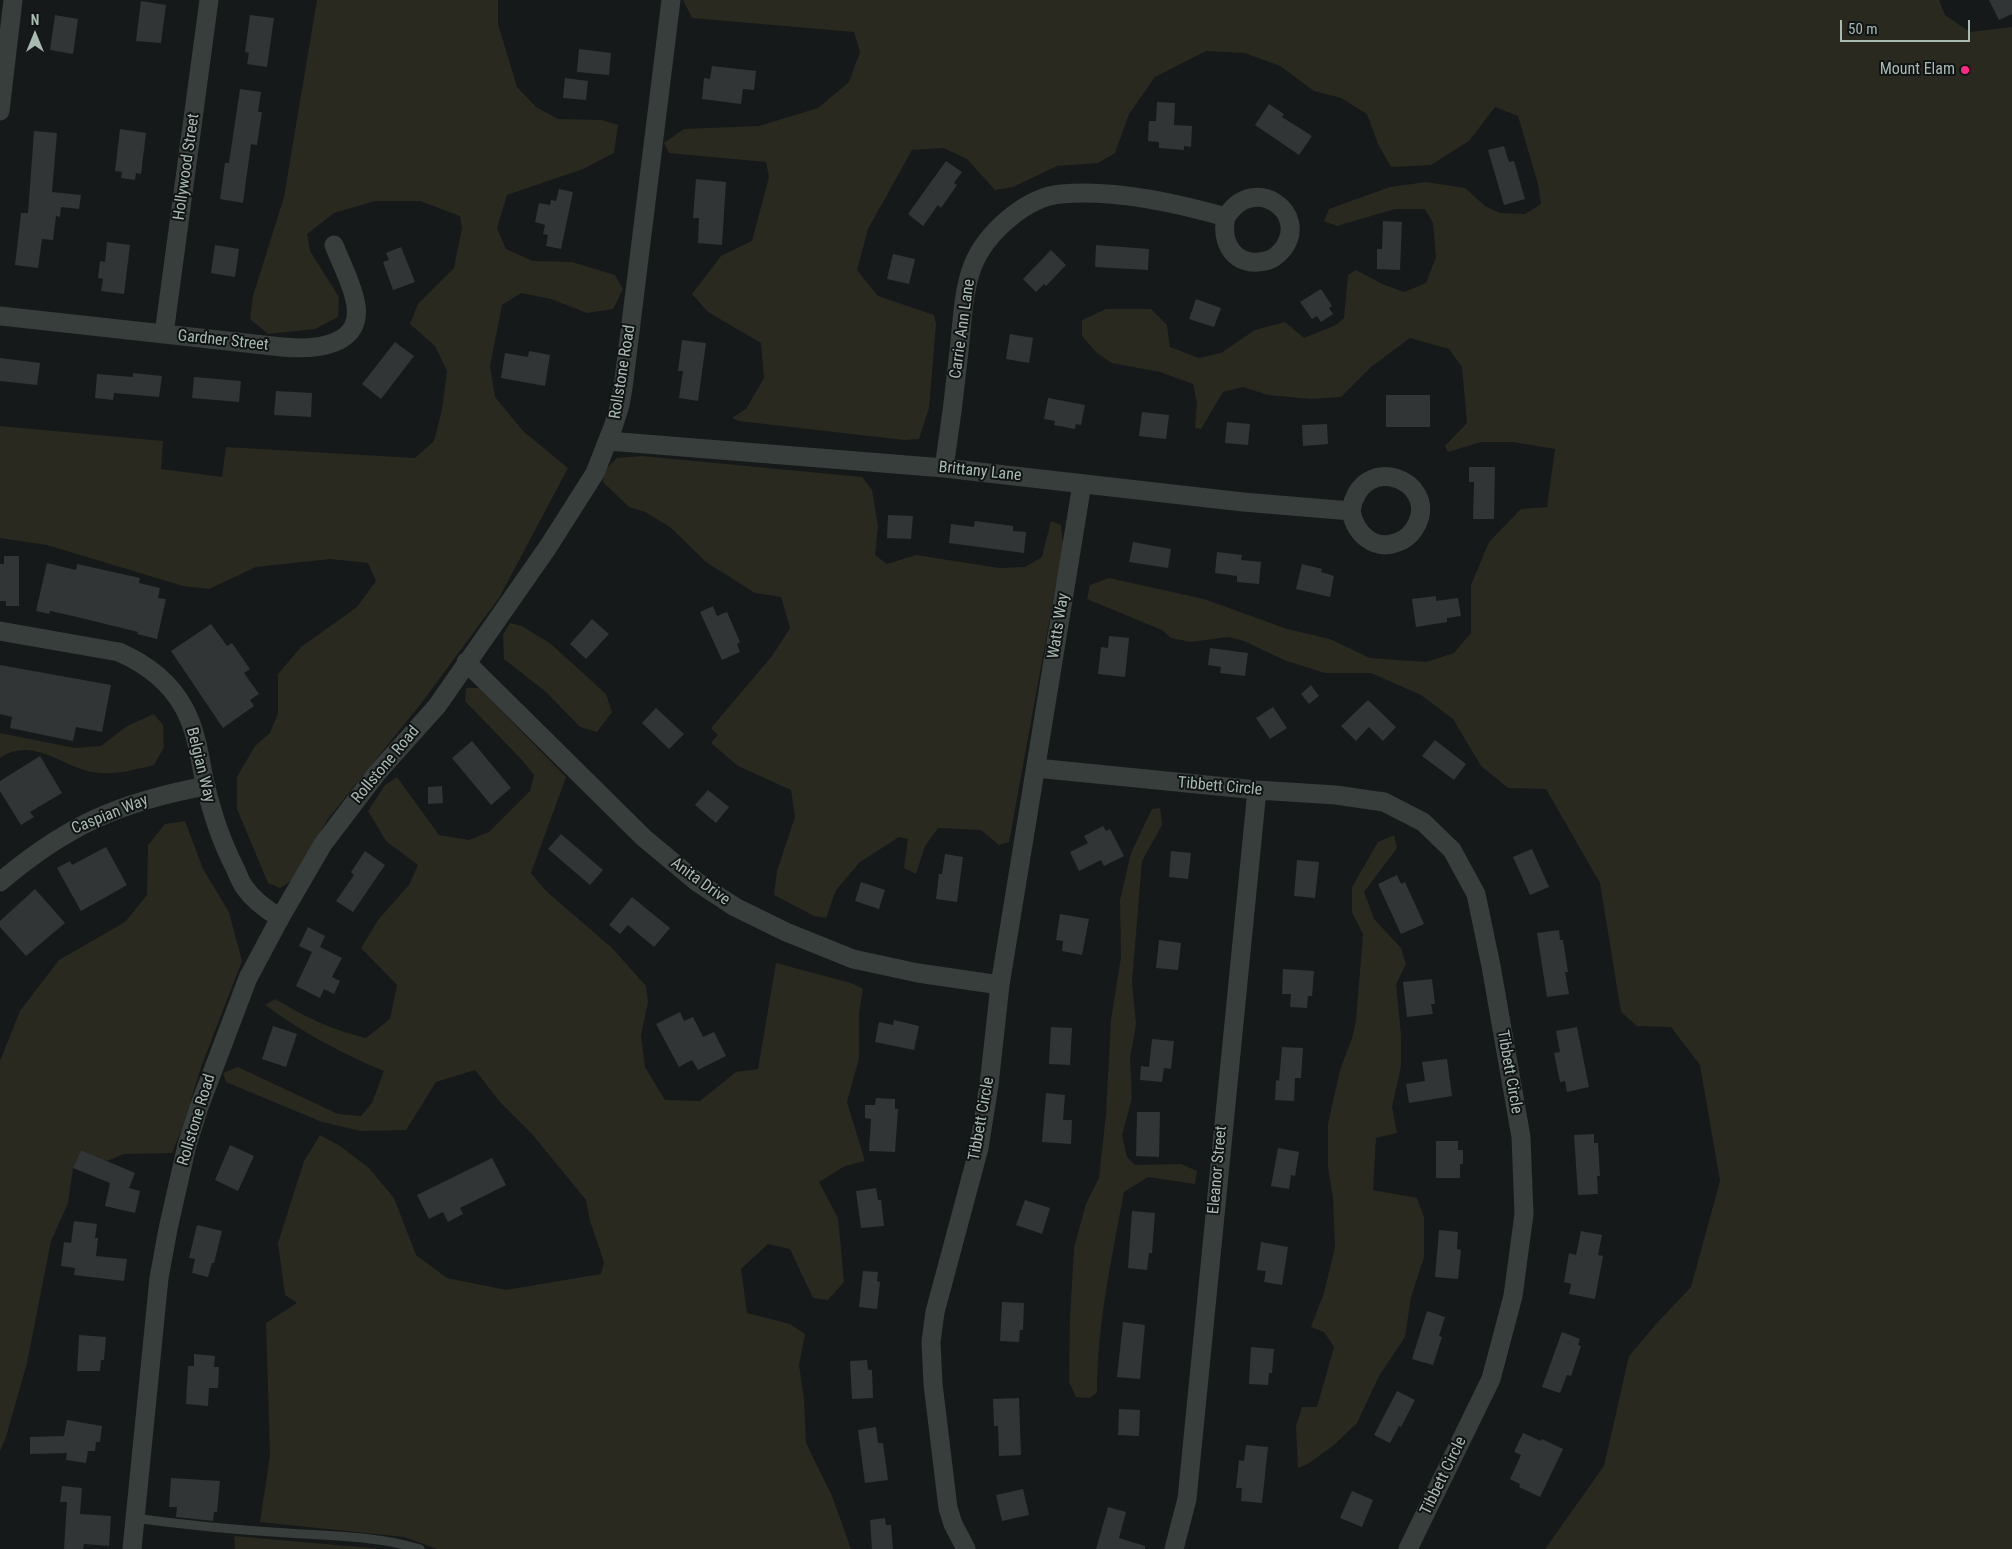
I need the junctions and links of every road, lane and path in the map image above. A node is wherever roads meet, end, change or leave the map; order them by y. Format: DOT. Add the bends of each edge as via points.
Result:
graph roads {
  1 [pos="13,0"];
  2 [pos="210,0"];
  3 [pos="671,0"];
  4 [pos="0,111"];
  5 [pos="1226,217"];
  6 [pos="334,245"];
  7 [pos="0,316"];
  8 [pos="164,334"];
  9 [pos="608,442"];
  10 [pos="944,468"];
  11 [pos="1082,484"];
  12 [pos="1351,511"];
  13 [pos="0,631"];
  14 [pos="466,662"];
  15 [pos="1036,768"];
  16 [pos="206,786"];
  17 [pos="1257,790"];
  18 [pos="0,882"];
  19 [pos="280,918"];
  20 [pos="1000,985"];
  21 [pos="134,1518"];
  22 [pos="132,1549"];
  23 [pos="420,1549"];
  24 [pos="966,1549"];
  25 [pos="1174,1549"];
  26 [pos="1408,1549"];
  1 -- 4 [label="street"];
  2 -- 8 [label="street, Hollywood Street"];
  3 -- 9 [label="street, Rollstone Road" via="623,388"];
  5 -- 10 [label="street, Carrie Ann Lane" via="1184,205 1101,194 1060,194 1035,201 1014,214 992,235 973,265 964,306"];
  6 -- 8 [label="street, Gardner Street" via="357,309 353,329 337,341 302,349"];
  7 -- 8 [label="street, Gardner Street"];
  9 -- 10 [label="street, Brittany Lane"];
  9 -- 14 [label="street, Rollstone Road" via="595,473 548,547"];
  10 -- 11 [label="street, Brittany Lane"];
  11 -- 12 [label="street, Brittany Lane"];
  11 -- 15 [label="street, Watts Way"];
  13 -- 16 [label="street, Belgian Way" via="119,652 154,672 184,708 195,733"];
  14 -- 19 [label="street, Rollstone Road" via="437,706 378,773 323,844"];
  14 -- 20 [label="street, Anita Drive" via="644,838 735,908 861,961"];
  15 -- 17 [label="street, Tibbett Circle"];
  15 -- 20 [label="street, Tibbett Circle"];
  16 -- 18 [label="street, Caspian Way" via="162,794 94,818 26,859"];
  16 -- 19 [label="street, Belgian Way" via="213,818 245,888 263,907"];
  17 -- 25 [label="street, Eleanor Street" via="1187,1499"];
  17 -- 26 [label="street, Tibbett Circle" via="1384,802 1423,822 1452,850 1476,894 1489,957 1521,1137 1524,1214 1513,1296 1491,1379"];
  19 -- 21 [label="street, Rollstone Road" via="245,986 204,1092 188,1145 159,1278"];
  20 -- 24 [label="street, Tibbett Circle" via="979,1148 935,1312 931,1342 948,1508"];
  21 -- 22 [label="street, Rollstone Road"];
  21 -- 23 [label="lane" via="354,1538"];
}
